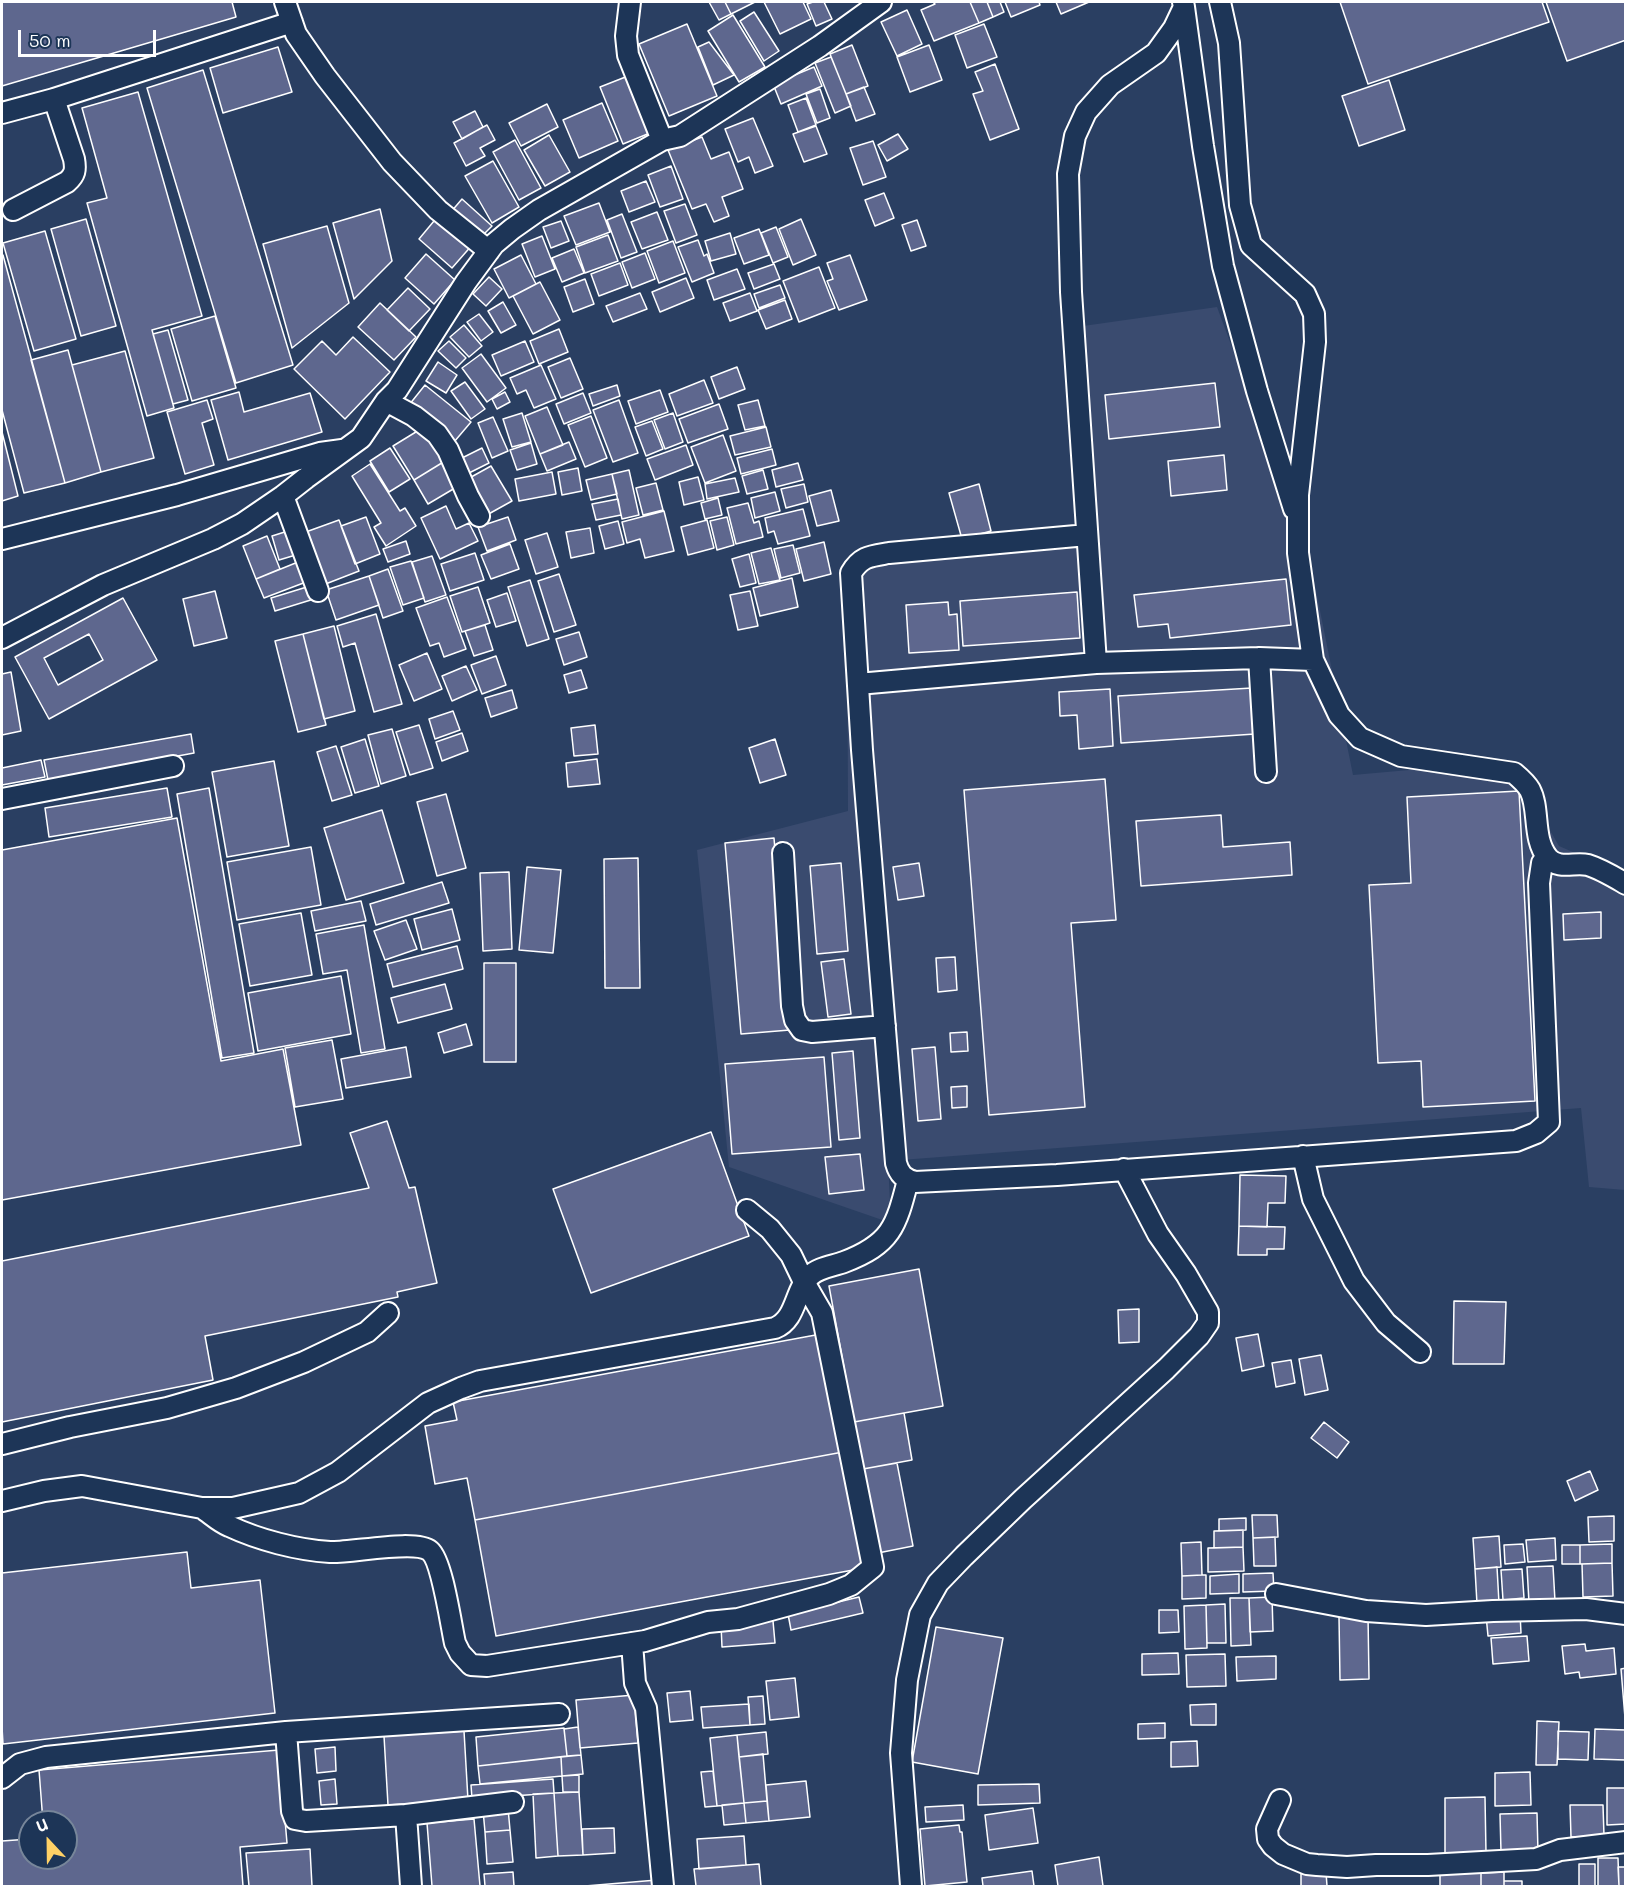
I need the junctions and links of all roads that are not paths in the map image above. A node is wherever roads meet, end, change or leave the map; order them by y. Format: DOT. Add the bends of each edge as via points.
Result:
graph roads {
  1 [pos="285,2"];
  2 [pos="630,2"];
  3 [pos="881,2"];
  4 [pos="1220,2"];
  5 [pos="1184,4"];
  6 [pos="292,22"];
  7 [pos="54,99"];
  8 [pos="2,112"];
  9 [pos="662,140"];
  10 [pos="13,210"];
  11 [pos="1251,245"];
  12 [pos="489,251"];
  13 [pos="1223,266"];
  14 [pos="386,401"];
  15 [pos="347,449"];
  16 [pos="284,496"];
  17 [pos="479,516"];
  18 [pos="1299,526"];
  19 [pos="1087,535"];
  20 [pos="2,539"];
  21 [pos="318,591"];
  22 [pos="2,638"];
  23 [pos="1259,658"];
  24 [pos="1313,660"];
  25 [pos="1096,663"];
  26 [pos="858,684"];
  27 [pos="173,766"];
  28 [pos="1266,772"];
  29 [pos="2,799"];
  30 [pos="783,853"];
  31 [pos="1547,857"];
  32 [pos="1626,884"];
  33 [pos="885,1026"];
  34 [pos="1304,1156"];
  35 [pos="1124,1169"];
  36 [pos="908,1180"];
  37 [pos="747,1210"];
  38 [pos="804,1282"];
  39 [pos="388,1313"];
  40 [pos="1420,1352"];
  41 [pos="2,1444"];
  42 [pos="2,1501"];
  43 [pos="202,1508"];
  44 [pos="1276,1594"];
  45 [pos="1626,1614"];
  46 [pos="632,1643"];
  47 [pos="559,1714"];
  48 [pos="285,1732"];
  49 [pos="2,1778"];
  50 [pos="1280,1800"];
  51 [pos="513,1802"];
  52 [pos="406,1815"];
  53 [pos="1626,1842"];
  54 [pos="411,1887"];
  55 [pos="663,1887"];
  56 [pos="911,1887"];
  1 -- 6 [label="street"];
  2 -- 9 [label="street" via="628,54"];
  3 -- 9 [label="street" via="680,136"];
  4 -- 11 [label="street" via="1229,43 1240,206"];
  5 -- 13 [label="street"];
  5 -- 19 [label="street" via="1174,28 1156,53 1110,85 1086,112 1075,136 1068,174 1071,292"];
  6 -- 7 [label="street"];
  6 -- 12 [label="street" via="296,34 326,76 392,162 438,210"];
  7 -- 8 [label="street"];
  7 -- 10 [label="street" via="74,159 74,176"];
  9 -- 12 [label="street" via="539,210"];
  11 -- 13 [label="street"];
  11 -- 18 [label="street" via="1305,294 1314,315 1314,353 1298,495"];
  12 -- 14 [label="street"];
  13 -- 18 [label="street"];
  14 -- 15 [label="street" via="361,438"];
  14 -- 17 [label="street" via="437,434"];
  15 -- 16 [label="street"];
  15 -- 20 [label="street"];
  16 -- 21 [label="street"];
  16 -- 22 [label="street" via="213,539 103,585"];
  18 -- 24 [label="street" via="1298,553"];
  19 -- 25 [label="street"];
  19 -- 26 [label="street" via="889,553 858,562 851,573"];
  23 -- 24 [label="street"];
  23 -- 25 [label="street"];
  23 -- 28 [label="street"];
  24 -- 31 [label="street" via="1339,715 1360,738 1401,756 1505,771 1523,780 1531,792 1540,844"];
  25 -- 26 [label="street"];
  26 -- 33 [label="street"];
  27 -- 29 [label="street"];
  30 -- 33 [label="street" via="795,1020 802,1030 812,1032"];
  31 -- 32 [label="street" via="1560,865 1587,865"];
  31 -- 34 [label="street" via="1542,863 1539,883 1549,1122 1536,1133 1516,1141"];
  33 -- 36 [label="street" via="896,1163"];
  34 -- 35 [label="street"];
  34 -- 40 [label="street" via="1313,1199 1354,1281 1386,1323"];
  35 -- 36 [label="street"];
  35 -- 56 [label="street" via="1158,1234 1208,1312 1208,1323 1166,1369 964,1556 938,1583 920,1616 907,1680 901,1753"];
  36 -- 38 [label="street" via="889,1234 871,1249 812,1273"];
  37 -- 38 [label="street" via="770,1229 791,1255"];
  38 -- 43 [label="street" via="788,1319 775,1328 480,1381 428,1403 338,1472 299,1493 233,1508"];
  38 -- 46 [label="street" via="822,1313 873,1567 851,1585 829,1594"];
  39 -- 41 [label="street" via="367,1332 236,1388 167,1408"];
  42 -- 43 [label="street" via="82,1486"];
  43 -- 46 [label="street" via="226,1525 305,1548 332,1552 416,1545 430,1551 438,1563 455,1643 471,1665 487,1666"];
  44 -- 45 [label="street" via="1365,1611 1426,1615 1586,1609"];
  46 -- 55 [label="street" via="635,1683 646,1708"];
  47 -- 48 [label="street"];
  48 -- 49 [label="street" via="46,1756 20,1764"];
  48 -- 52 [label="street" via="295,1819"];
  50 -- 53 [label="street" via="1267,1829 1268,1839 1283,1854 1317,1866 1536,1859 1560,1850"];
  51 -- 52 [label="street"];
  52 -- 54 [label="street"];
}
